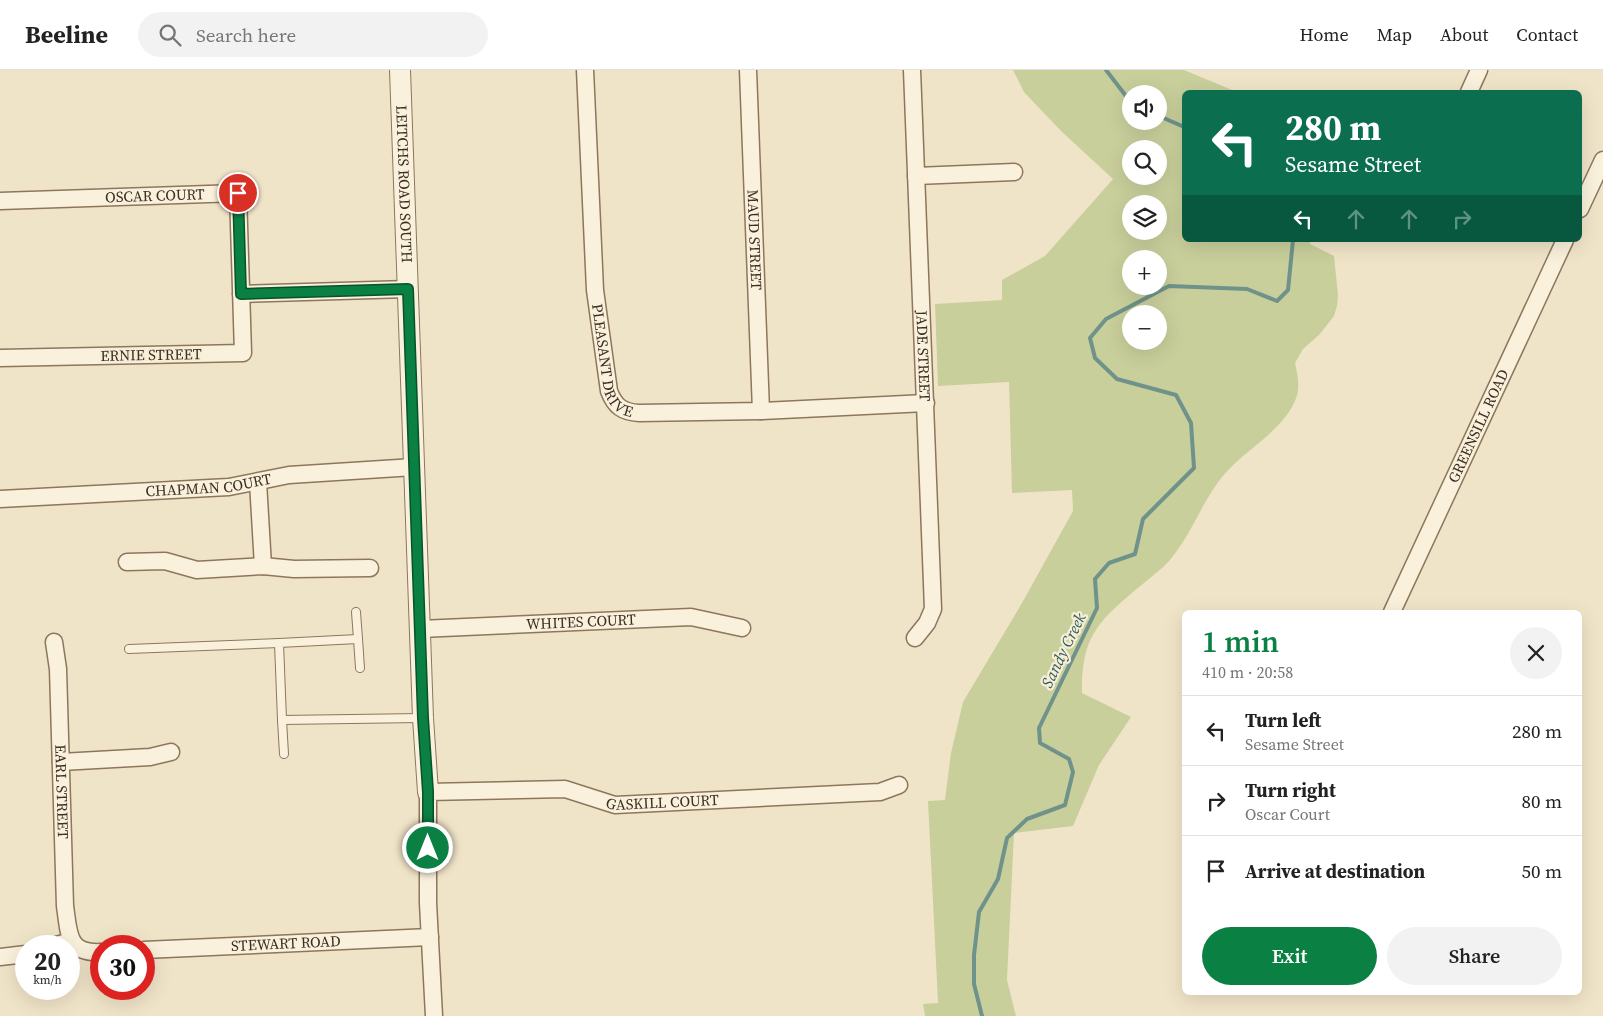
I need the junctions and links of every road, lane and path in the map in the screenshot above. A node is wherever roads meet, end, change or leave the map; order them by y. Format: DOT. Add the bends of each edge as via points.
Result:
graph roads {
  1 [pos="400,70"];
  2 [pos="585,70"];
  3 [pos="748,70"];
  4 [pos="912,70"];
  5 [pos="1479,70"];
  6 [pos="1470,90"];
  7 [pos="1603,160"];
  8 [pos="1014,172"];
  9 [pos="916,176"];
  10 [pos="0,201"];
  11 [pos="1582,205"];
  12 [pos="1565,242"];
  13 [pos="408,289"];
  14 [pos="241,294"];
  15 [pos="0,358"];
  16 [pos="926,403"];
  17 [pos="761,411"];
  18 [pos="414,468"];
  19 [pos="258,482"];
  20 [pos="0,499"];
  21 [pos="127,562"];
  22 [pos="263,566"];
  23 [pos="370,568"];
  24 [pos="1393,610"];
  25 [pos="356,612"];
  26 [pos="742,628"];
  27 [pos="420,629"];
  28 [pos="915,638"];
  29 [pos="358,639"];
  30 [pos="54,642"];
  31 [pos="279,643"];
  32 [pos="129,649"];
  33 [pos="360,668"];
  34 [pos="423,718"];
  35 [pos="282,720"];
  36 [pos="171,752"];
  37 [pos="284,754"];
  38 [pos="61,762"];
  39 [pos="899,785"];
  40 [pos="428,792"];
  41 [pos="71,935"];
  42 [pos="430,936"];
  43 [pos="155,949"];
  44 [pos="15,955"];
  45 [pos="0,957"];
  46 [pos="434,1016"];
  1 -- 13 [label="street, LEITCHS ROAD SOUTH"];
  2 -- 17 [label="street, PLEASANT DRIVE" via="595,290 612,399 620,409 639,414"];
  3 -- 17 [label="street, MAUD STREET"];
  4 -- 9 [label="street, JADE STREET"];
  5 -- 6 [label="street"];
  7 -- 11 [label="street"];
  8 -- 9 [label="street"];
  9 -- 16 [label="street, JADE STREET"];
  10 -- 14 [label="street, OSCAR COURT" via="238,193"];
  12 -- 24 [label="street, GREENSILL ROAD"];
  13 -- 14 [label="street"];
  13 -- 18 [label="street, LEITCHS ROAD SOUTH"];
  14 -- 15 [label="street, ERNIE STREET" via="243,353"];
  16 -- 17 [label="street, PLEASANT DRIVE"];
  16 -- 28 [label="street, JADE STREET" via="933,609"];
  18 -- 19 [label="street, CHAPMAN COURT" via="289,475"];
  18 -- 27 [label="street, LEITCHS ROAD SOUTH"];
  19 -- 20 [label="street, CHAPMAN COURT" via="229,487"];
  19 -- 22 [label="street"];
  21 -- 22 [label="street" via="165,561 197,570"];
  22 -- 23 [label="street" via="294,570"];
  25 -- 29 [label="lane"];
  26 -- 27 [label="street, WHITES COURT" via="691,617"];
  27 -- 34 [label="street, LEITCHS ROAD SOUTH"];
  29 -- 31 [label="lane"];
  29 -- 33 [label="lane"];
  30 -- 38 [label="street, EARL STREET"];
  31 -- 32 [label="lane"];
  31 -- 35 [label="lane"];
  34 -- 35 [label="lane"];
  34 -- 40 [label="street, LEITCHS ROAD SOUTH"];
  35 -- 37 [label="lane"];
  36 -- 38 [label="street" via="150,758"];
  38 -- 41 [label="street, EARL STREET" via="65,906"];
  39 -- 40 [label="street, GASKILL COURT" via="880,792 615,806 565,789"];
  40 -- 42 [label="street, LEITCHS ROAD SOUTH"];
  42 -- 43 [label="street, STEWART ROAD"];
  42 -- 46 [label="street, LEITCHS ROAD SOUTH"];
  44 -- 45 [label="street"];
}
